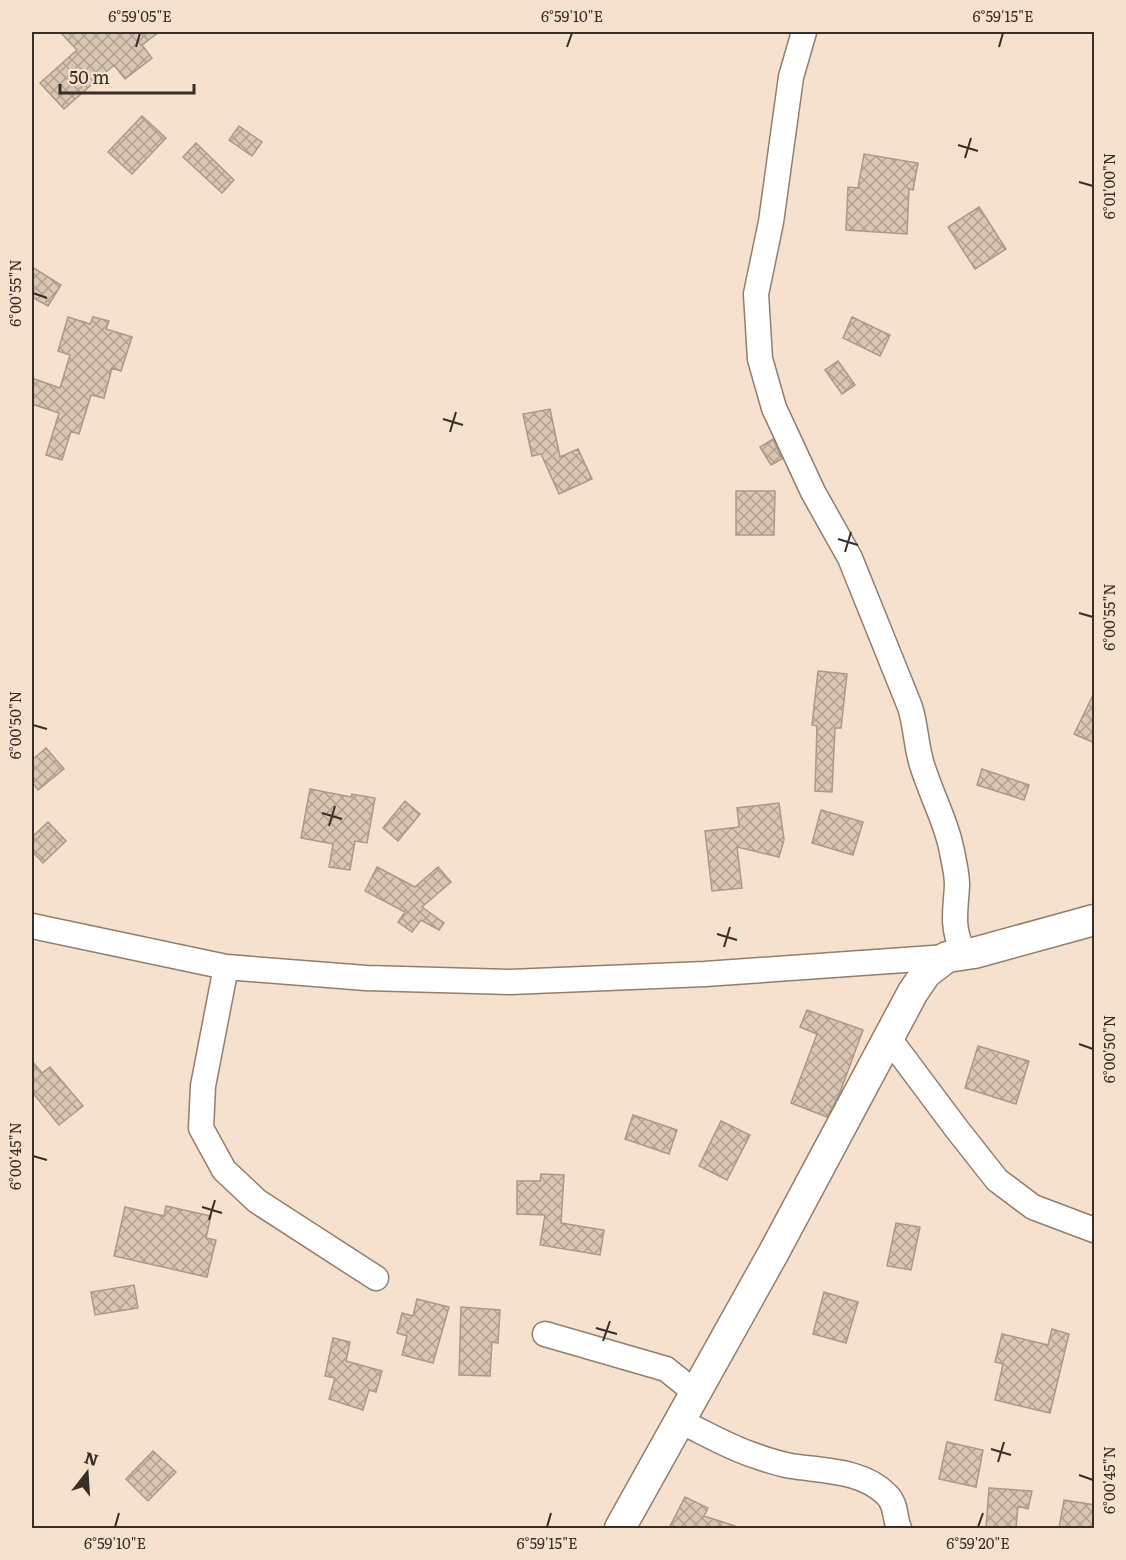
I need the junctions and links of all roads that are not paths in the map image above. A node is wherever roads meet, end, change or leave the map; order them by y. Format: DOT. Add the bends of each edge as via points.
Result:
graph roads {
  1 [pos="804,32"];
  2 [pos="1095,920"];
  3 [pos="32,926"];
  4 [pos="961,955"];
  5 [pos="226,967"];
  6 [pos="888,1036"];
  7 [pos="1095,1230"];
  8 [pos="376,1278"];
  9 [pos="545,1334"];
  10 [pos="696,1393"];
  11 [pos="680,1421"];
  12 [pos="620,1528"];
  13 [pos="899,1528"];
  1 -- 4 [label="street" via="791,77 771,222 756,294 760,359 774,408 813,492 850,558 910,707 922,765 943,816 953,854 956,936"];
  2 -- 4 [label="main road"];
  3 -- 5 [label="street"];
  4 -- 5 [label="street" via="705,974 510,982 366,978"];
  4 -- 6 [label="main road" via="926,973"];
  5 -- 8 [label="street" via="203,1086 201,1128 224,1170 257,1201"];
  6 -- 7 [label="street" via="997,1180 1033,1207"];
  6 -- 10 [label="main road"];
  9 -- 10 [label="street" via="666,1369"];
  10 -- 11 [label="main road"];
  11 -- 12 [label="main road"];
  11 -- 13 [label="street" via="753,1456 868,1480 888,1495 896,1509"];
}
